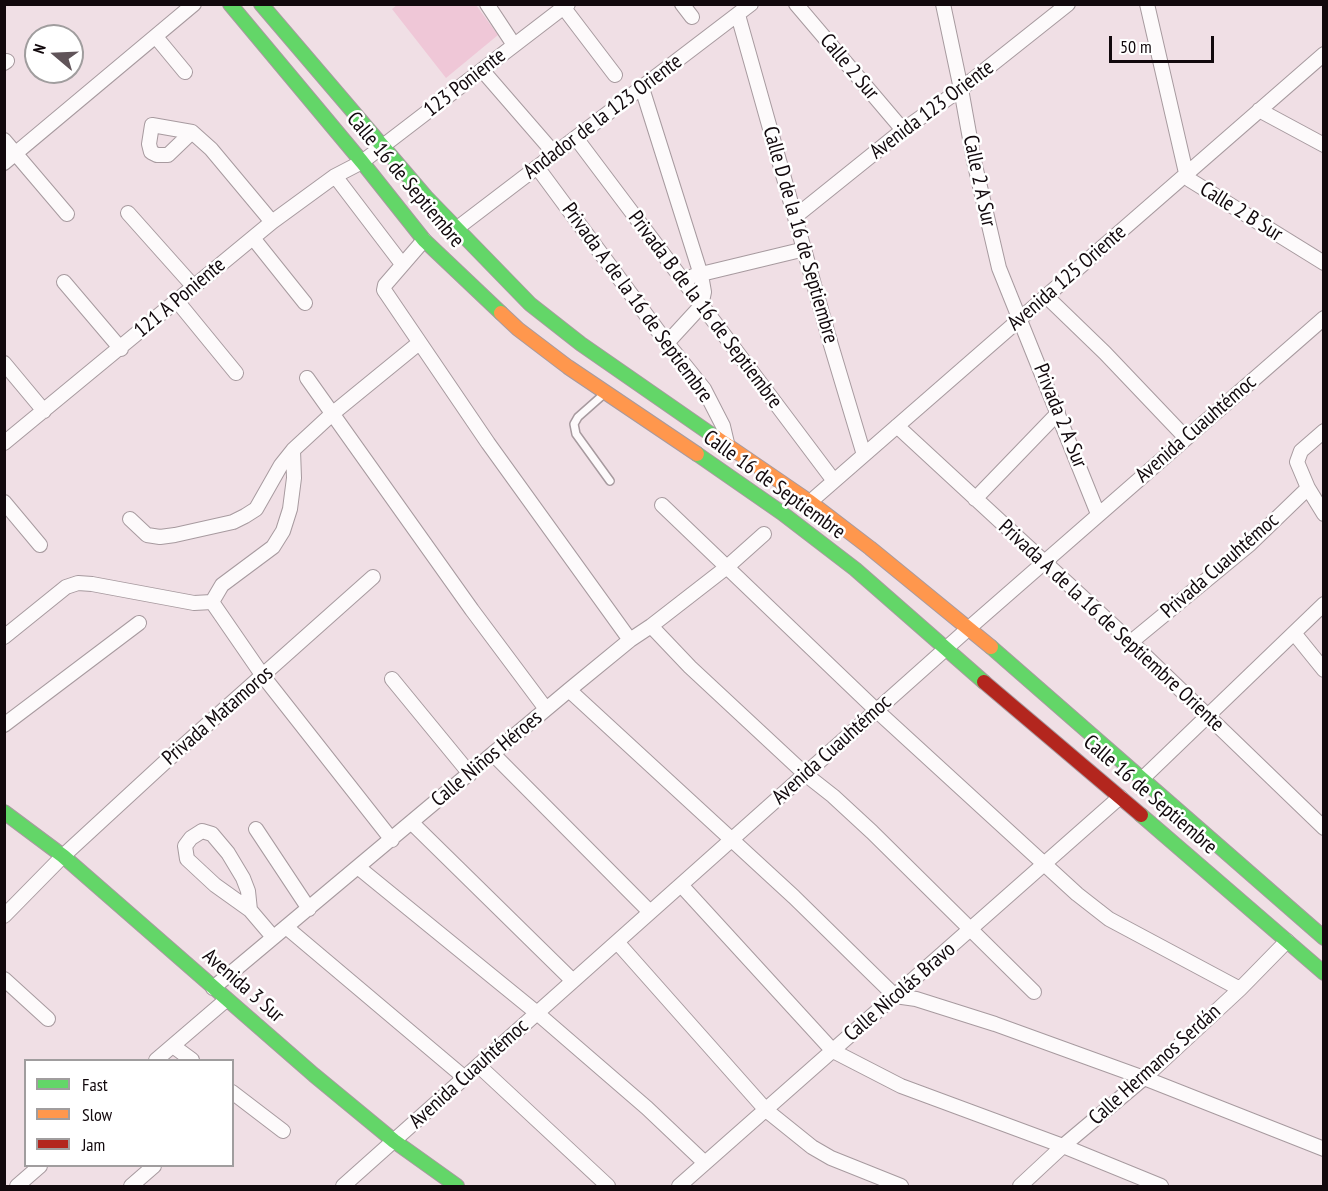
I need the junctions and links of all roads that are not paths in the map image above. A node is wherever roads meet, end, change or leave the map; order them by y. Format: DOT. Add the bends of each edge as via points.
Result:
graph roads {
  1 [pos="230,4"];
  2 [pos="261,4"];
  3 [pos="487,4"];
  4 [pos="682,4"];
  5 [pos="751,4"];
  6 [pos="796,4"];
  7 [pos="943,4"];
  8 [pos="1068,4"];
  9 [pos="1147,4"];
  10 [pos="187,6"];
  11 [pos="566,6"];
  12 [pos="738,15"];
  13 [pos="692,17"];
  14 [pos="156,37"];
  15 [pos="514,45"];
  16 [pos="1323,54"];
  17 [pos="482,70"];
  18 [pos="184,72"];
  19 [pos="615,75"];
  20 [pos="642,88"];
  21 [pos="961,89"];
  22 [pos="1259,110"];
  23 [pos="903,130"];
  24 [pos="192,132"];
  25 [pos="576,138"];
  26 [pos="4,140"];
  27 [pos="382,145"];
  28 [pos="1323,145"];
  29 [pos="554,153"];
  30 [pos="16,154"];
  31 [pos="362,162"];
  32 [pos="4,163"];
  33 [pos="537,167"];
  34 [pos="1186,173"];
  35 [pos="335,176"];
  36 [pos="128,213"];
  37 [pos="67,214"];
  38 [pos="796,216"];
  39 [pos="272,222"];
  40 [pos="456,229"];
  41 [pos="254,238"];
  42 [pos="424,240"];
  43 [pos="805,249"];
  44 [pos="1323,263"];
  45 [pos="402,264"];
  46 [pos="701,274"];
  47 [pos="682,279"];
  48 [pos="64,282"];
  49 [pos="194,287"];
  50 [pos="1046,296"];
  51 [pos="177,301"];
  52 [pos="305,303"];
  53 [pos="701,306"];
  54 [pos="1021,318"];
  55 [pos="1323,318"];
  56 [pos="419,343"];
  57 [pos="667,343"];
  58 [pos="121,349"];
  59 [pos="4,363"];
  60 [pos="236,373"];
  61 [pos="307,378"];
  62 [pos="606,392"];
  63 [pos="44,411"];
  64 [pos="1058,413"];
  65 [pos="332,414"];
  66 [pos="897,426"];
  67 [pos="1323,431"];
  68 [pos="1186,438"];
  69 [pos="4,443"];
  70 [pos="727,443"];
  71 [pos="293,450"];
  72 [pos="864,455"];
  73 [pos="610,481"];
  74 [pos="834,481"];
  75 [pos="1308,488"];
  76 [pos="975,499"];
  77 [pos="4,502"];
  78 [pos="810,502"];
  79 [pos="662,505"];
  80 [pos="1098,514"];
  81 [pos="1323,514"];
  82 [pos="130,519"];
  83 [pos="764,534"];
  84 [pos="40,545"];
  85 [pos="1044,561"];
  86 [pos="727,567"];
  87 [pos="373,577"];
  88 [pos="212,602"];
  89 [pos="1323,604"];
  90 [pos="139,623"];
  91 [pos="651,626"];
  92 [pos="969,628"];
  93 [pos="1294,633"];
  94 [pos="4,637"];
  95 [pos="630,639"];
  96 [pos="1131,642"];
  97 [pos="945,649"];
  98 [pos="1323,670"];
  99 [pos="263,676"];
  100 [pos="392,679"];
  101 [pos="569,690"];
  102 [pos="546,709"];
  103 [pos="876,710"];
  104 [pos="1207,716"];
  105 [pos="4,725"];
  106 [pos="493,754"];
  107 [pos="470,774"];
  108 [pos="805,774"];
  109 [pos="1142,779"];
  110 [pos="1120,797"];
  111 [pos="4,812"];
  112 [pos="412,823"];
  113 [pos="1323,828"];
  114 [pos="256,829"];
  115 [pos="392,840"];
  116 [pos="731,840"];
  117 [pos="63,856"];
  118 [pos="1044,864"];
  119 [pos="359,868"];
  120 [pos="681,885"];
  121 [pos="309,909"];
  122 [pos="250,910"];
  123 [pos="650,912"];
  124 [pos="4,916"];
  125 [pos="286,927"];
  126 [pos="970,930"];
  127 [pos="1320,930"];
  128 [pos="273,937"];
  129 [pos="1287,941"];
  130 [pos="616,942"];
  131 [pos="1323,973"];
  132 [pos="4,979"];
  133 [pos="573,981"];
  134 [pos="213,988"];
  135 [pos="1240,989"];
  136 [pos="1034,992"];
  137 [pos="895,996"];
  138 [pos="226,1000"];
  139 [pos="537,1013"];
  140 [pos="48,1019"];
  141 [pos="173,1046"];
  142 [pos="833,1051"];
  143 [pos="157,1059"];
  144 [pos="191,1059"];
  145 [pos="479,1066"];
  146 [pos="465,1077"];
  147 [pos="1144,1078"];
  148 [pos="234,1094"];
  149 [pos="766,1110"];
  150 [pos="283,1131"];
  151 [pos="394,1141"];
  152 [pos="1063,1146"];
  153 [pos="1323,1149"];
  154 [pos="705,1163"];
  155 [pos="39,1167"];
  156 [pos="153,1167"];
  157 [pos="689,1184"];
  158 [pos="17,1186"];
  159 [pos="131,1186"];
  160 [pos="344,1186"];
  161 [pos="457,1186"];
  162 [pos="608,1186"];
  163 [pos="900,1186"];
  164 [pos="1020,1186"];
  165 [pos="1161,1186"];
  1 -- 31 [label="main road, Calle 16 de Septiembre"];
  2 -- 27 [label="main road, Calle 16 de Septiembre"];
  3 -- 15 [label="street"];
  4 -- 13 [label="street"];
  5 -- 12 [label="street, Andador de la 123 Oriente"];
  6 -- 23 [label="street, Calle 2 Sur"];
  7 -- 21 [label="street, Calle 2 A Sur"];
  8 -- 21 [label="street, Avenida 123 Oriente"];
  9 -- 34 [label="street, Calle 2 B Sur"];
  10 -- 14 [label="street"];
  11 -- 15 [label="street, 123 Poniente"];
  11 -- 19 [label="street"];
  12 -- 20 [label="street, Andador de la 123 Oriente"];
  12 -- 38 [label="street, Calle D de la 16 de Septiembre"];
  14 -- 18 [label="street"];
  14 -- 30 [label="street"];
  15 -- 17 [label="street, 123 Poniente"];
  16 -- 22 [label="street, Avenida 125 Oriente"];
  17 -- 27 [label="street, 123 Poniente"];
  17 -- 29 [label="street"];
  20 -- 25 [label="street, Andador de la 123 Oriente"];
  20 -- 46 [label="street"];
  21 -- 23 [label="street, Avenida 123 Oriente"];
  21 -- 54 [label="street, Calle 2 A Sur" via="989,231 999,268"];
  22 -- 28 [label="street"];
  22 -- 34 [label="street, Avenida 125 Oriente"];
  23 -- 38 [label="street, Avenida 123 Oriente"];
  24 -- 39 [label="street"];
  25 -- 29 [label="street, Andador de la 123 Oriente"];
  25 -- 47 [label="street, Privada B de la 16 de Septiembre"];
  26 -- 30 [label="street"];
  27 -- 31 [label="street, 123 Poniente"];
  27 -- 40 [label="main road, Calle 16 de Septiembre"];
  29 -- 33 [label="street, Andador de la 123 Oriente"];
  30 -- 32 [label="street"];
  30 -- 37 [label="street"];
  31 -- 35 [label="street, 121 A Poniente"];
  31 -- 42 [label="main road, Calle 16 de Septiembre"];
  33 -- 40 [label="street, Andador de la 123 Oriente"];
  33 -- 57 [label="street, Privada A de la 16 de Septiembre"];
  34 -- 44 [label="street, Calle 2 B Sur" via="1203,189"];
  34 -- 50 [label="street, Avenida 125 Oriente"];
  35 -- 39 [label="street, 121 A Poniente"];
  35 -- 45 [label="street"];
  36 -- 49 [label="street"];
  38 -- 43 [label="street, Calle D de la 16 de Septiembre"];
  39 -- 41 [label="street, 121 A Poniente"];
  40 -- 70 [label="main road, Calle 16 de Septiembre" via="530,304 581,344"];
  41 -- 49 [label="street, 121 A Poniente"];
  41 -- 52 [label="street"];
  42 -- 45 [label="street"];
  42 -- 62 [label="main road, Calle 16 de Septiembre" via="518,329"];
  43 -- 46 [label="street"];
  43 -- 72 [label="street, Calle D de la 16 de Septiembre"];
  45 -- 56 [label="street" via="384,290"];
  46 -- 47 [label="street"];
  46 -- 53 [label="street"];
  47 -- 53 [label="street, Privada B de la 16 de Septiembre"];
  48 -- 58 [label="street"];
  49 -- 51 [label="street, 121 A Poniente"];
  50 -- 54 [label="street, Avenida 125 Oriente"];
  50 -- 68 [label="street"];
  51 -- 58 [label="street, 121 A Poniente"];
  51 -- 60 [label="street"];
  53 -- 57 [label="street"];
  53 -- 74 [label="street, Privada B de la 16 de Septiembre"];
  54 -- 64 [label="street, Privada 2 A Sur"];
  54 -- 66 [label="street, Avenida 125 Oriente"];
  55 -- 68 [label="street, Avenida Cuauhtémoc"];
  56 -- 65 [label="street"];
  56 -- 95 [label="street"];
  57 -- 70 [label="street, Privada A de la 16 de Septiembre" via="704,389"];
  58 -- 63 [label="street, 121 A Poniente"];
  59 -- 63 [label="street"];
  61 -- 65 [label="street"];
  62 -- 73 [label="lane" via="574,424 576,434"];
  62 -- 97 [label="main road, Calle 16 de Septiembre" via="782,513 855,569"];
  63 -- 69 [label="street, 121 A Poniente"];
  64 -- 76 [label="street"];
  64 -- 80 [label="street, Privada 2 A Sur"];
  65 -- 71 [label="street"];
  65 -- 102 [label="street"];
  66 -- 72 [label="street, Avenida 125 Oriente"];
  66 -- 76 [label="street, Privada A de la 16 de Septiembre Oriente"];
  67 -- 75 [label="street" via="1298,457"];
  68 -- 80 [label="street, Avenida Cuauhtémoc"];
  70 -- 78 [label="main road, Calle 16 de Septiembre"];
  71 -- 82 [label="street" via="256,509 234,522 160,537 147,535"];
  71 -- 88 [label="street" via="294,478 283,531 273,547 222,585"];
  72 -- 74 [label="street, Avenida 125 Oriente"];
  74 -- 78 [label="street, Avenida 125 Oriente"];
  75 -- 81 [label="street"];
  75 -- 96 [label="street, Privada Cuauhtémoc" via="1250,544"];
  76 -- 85 [label="street, Privada A de la 16 de Septiembre Oriente"];
  77 -- 84 [label="street"];
  78 -- 92 [label="main road, Calle 16 de Septiembre"];
  79 -- 86 [label="street"];
  80 -- 85 [label="street, Avenida Cuauhtémoc"];
  83 -- 86 [label="street, Calle Niños Héroes"];
  85 -- 92 [label="street, Avenida Cuauhtémoc"];
  85 -- 96 [label="street, Privada A de la 16 de Septiembre Oriente"];
  86 -- 91 [label="street, Calle Niños Héroes"];
  86 -- 103 [label="street"];
  87 -- 99 [label="street, Privada Matamoros"];
  88 -- 94 [label="street" via="194,603 78,583 66,587"];
  88 -- 99 [label="street"];
  89 -- 93 [label="street"];
  90 -- 105 [label="street"];
  91 -- 95 [label="street, Calle Niños Héroes"];
  91 -- 108 [label="street"];
  92 -- 97 [label="street, Avenida Cuauhtémoc"];
  92 -- 109 [label="main road, Calle 16 de Septiembre"];
  93 -- 98 [label="street"];
  93 -- 104 [label="street"];
  95 -- 101 [label="street, Calle Niños Héroes"];
  96 -- 104 [label="street, Privada A de la 16 de Septiembre Oriente"];
  97 -- 103 [label="street, Avenida Cuauhtémoc"];
  97 -- 110 [label="main road, Calle 16 de Septiembre"];
  99 -- 115 [label="street"];
  99 -- 117 [label="street, Privada Matamoros"];
  100 -- 107 [label="street"];
  101 -- 102 [label="street, Calle Niños Héroes"];
  101 -- 116 [label="street"];
  102 -- 106 [label="street, Calle Niños Héroes"];
  103 -- 108 [label="street, Avenida Cuauhtémoc"];
  103 -- 118 [label="street"];
  104 -- 109 [label="street"];
  104 -- 113 [label="street, Privada A de la 16 de Septiembre Oriente"];
  106 -- 107 [label="street, Calle Niños Héroes"];
  106 -- 123 [label="street"];
  107 -- 112 [label="street, Calle Niños Héroes"];
  108 -- 116 [label="street, Avenida Cuauhtémoc"];
  108 -- 126 [label="street" via="856,817"];
  109 -- 127 [label="main road, Calle 16 de Septiembre"];
  110 -- 118 [label="street, Calle Nicolás Bravo"];
  110 -- 129 [label="main road, Calle 16 de Septiembre"];
  111 -- 117 [label="main road, Avenida 3 Sur"];
  112 -- 115 [label="street, Calle Niños Héroes"];
  112 -- 133 [label="street"];
  114 -- 121 [label="street"];
  115 -- 119 [label="street, Calle Niños Héroes"];
  116 -- 120 [label="street, Avenida Cuauhtémoc"];
  116 -- 137 [label="street"];
  117 -- 124 [label="street, Privada Matamoros"];
  117 -- 134 [label="main road, Avenida 3 Sur"];
  118 -- 126 [label="street, Calle Nicolás Bravo"];
  118 -- 135 [label="street" via="1109,919"];
  119 -- 121 [label="street, Calle Niños Héroes"];
  119 -- 139 [label="street"];
  120 -- 123 [label="street, Avenida Cuauhtémoc"];
  120 -- 142 [label="street"];
  121 -- 125 [label="street, Calle Niños Héroes"];
  122 -- 122 [label="street" via="243,878 223,847 208,832 191,838 185,846 187,860"];
  122 -- 128 [label="street"];
  123 -- 130 [label="street, Avenida Cuauhtémoc"];
  125 -- 128 [label="street, Calle Niños Héroes"];
  125 -- 146 [label="street"];
  126 -- 136 [label="street"];
  126 -- 137 [label="street, Calle Nicolás Bravo"];
  128 -- 134 [label="street, Calle Niños Héroes"];
  129 -- 131 [label="main road, Calle 16 de Septiembre"];
  129 -- 135 [label="street, Calle Hermanos Serdán"];
  130 -- 133 [label="street, Avenida Cuauhtémoc"];
  130 -- 149 [label="street"];
  132 -- 140 [label="street"];
  133 -- 139 [label="street, Avenida Cuauhtémoc"];
  134 -- 138 [label="main road, Avenida 3 Sur"];
  135 -- 147 [label="street, Calle Hermanos Serdán"];
  137 -- 142 [label="street, Calle Nicolás Bravo"];
  137 -- 147 [label="street" via="995,1024"];
  138 -- 141 [label="street"];
  138 -- 151 [label="main road, Avenida 3 Sur"];
  139 -- 145 [label="street, Avenida Cuauhtémoc"];
  139 -- 154 [label="street"];
  141 -- 143 [label="street"];
  141 -- 144 [label="street"];
  142 -- 149 [label="street, Calle Nicolás Bravo"];
  142 -- 152 [label="street" via="901,1086"];
  145 -- 146 [label="street, Avenida Cuauhtémoc"];
  145 -- 162 [label="street"];
  146 -- 151 [label="street, Avenida Cuauhtémoc"];
  147 -- 152 [label="street, Calle Hermanos Serdán"];
  147 -- 153 [label="street"];
  148 -- 150 [label="street"];
  149 -- 154 [label="street, Calle Nicolás Bravo"];
  149 -- 163 [label="street" via="831,1158"];
  151 -- 160 [label="street, Avenida Cuauhtémoc"];
  151 -- 161 [label="main road, Avenida 3 Sur"];
  152 -- 164 [label="street, Calle Hermanos Serdán"];
  152 -- 165 [label="street"];
  154 -- 157 [label="street, Calle Nicolás Bravo"];
  155 -- 158 [label="street"];
  156 -- 159 [label="street"];
}
